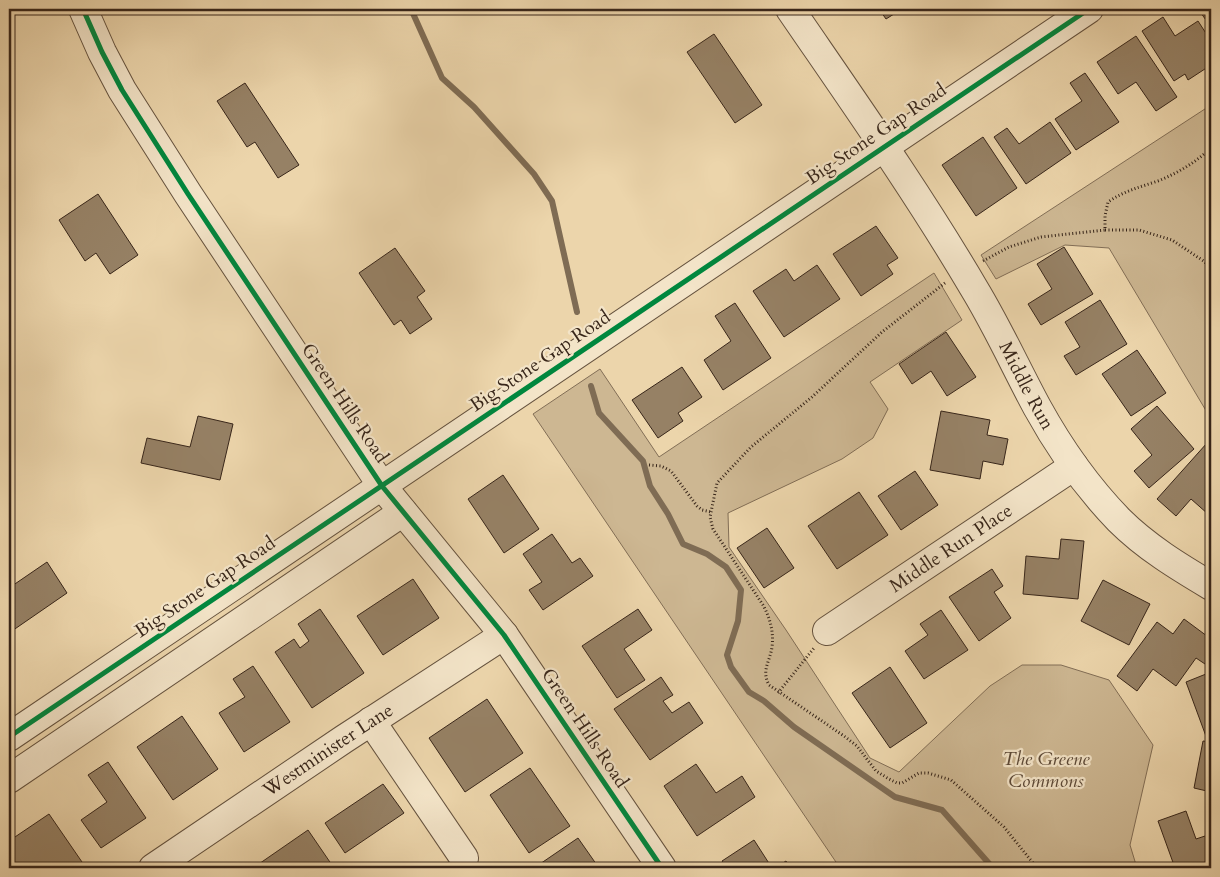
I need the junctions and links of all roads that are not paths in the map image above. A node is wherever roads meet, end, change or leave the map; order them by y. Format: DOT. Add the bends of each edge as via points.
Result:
graph roads {
  1 [pos="84,9"];
  2 [pos="790,9"];
  3 [pos="1089,9"];
  4 [pos="884,146"];
  5 [pos="1074,466"];
  6 [pos="382,486"];
  7 [pos="403,512"];
  8 [pos="1211,586"];
  9 [pos="827,631"];
  10 [pos="504,635"];
  11 [pos="371,721"];
  12 [pos="9,737"];
  13 [pos="9,779"];
  14 [pos="461,865"];
  15 [pos="153,868"];
  16 [pos="662,868"];
  1 -- 6 [label="street, Green Hills Road" via="102,52 128,98"];
  2 -- 4 [label="street, Middle Run"];
  3 -- 4 [label="street, Big Stone Gap Road"];
  4 -- 5 [label="street, Middle Run" via="964,271 1038,408"];
  4 -- 6 [label="street, Big Stone Gap Road"];
  5 -- 8 [label="street, Middle Run" via="1120,520 1169,561"];
  5 -- 9 [label="street, Middle Run Place"];
  6 -- 7 [label="street, Green Hills Road"];
  6 -- 12 [label="street, Big Stone Gap Road"];
  7 -- 10 [label="street, Green Hills Road"];
  7 -- 13 [label="street"];
  10 -- 11 [label="street, Westminister Lane"];
  10 -- 16 [label="street, Green Hills Road"];
  11 -- 14 [label="street"];
  11 -- 15 [label="street, Westminister Lane"];
}
